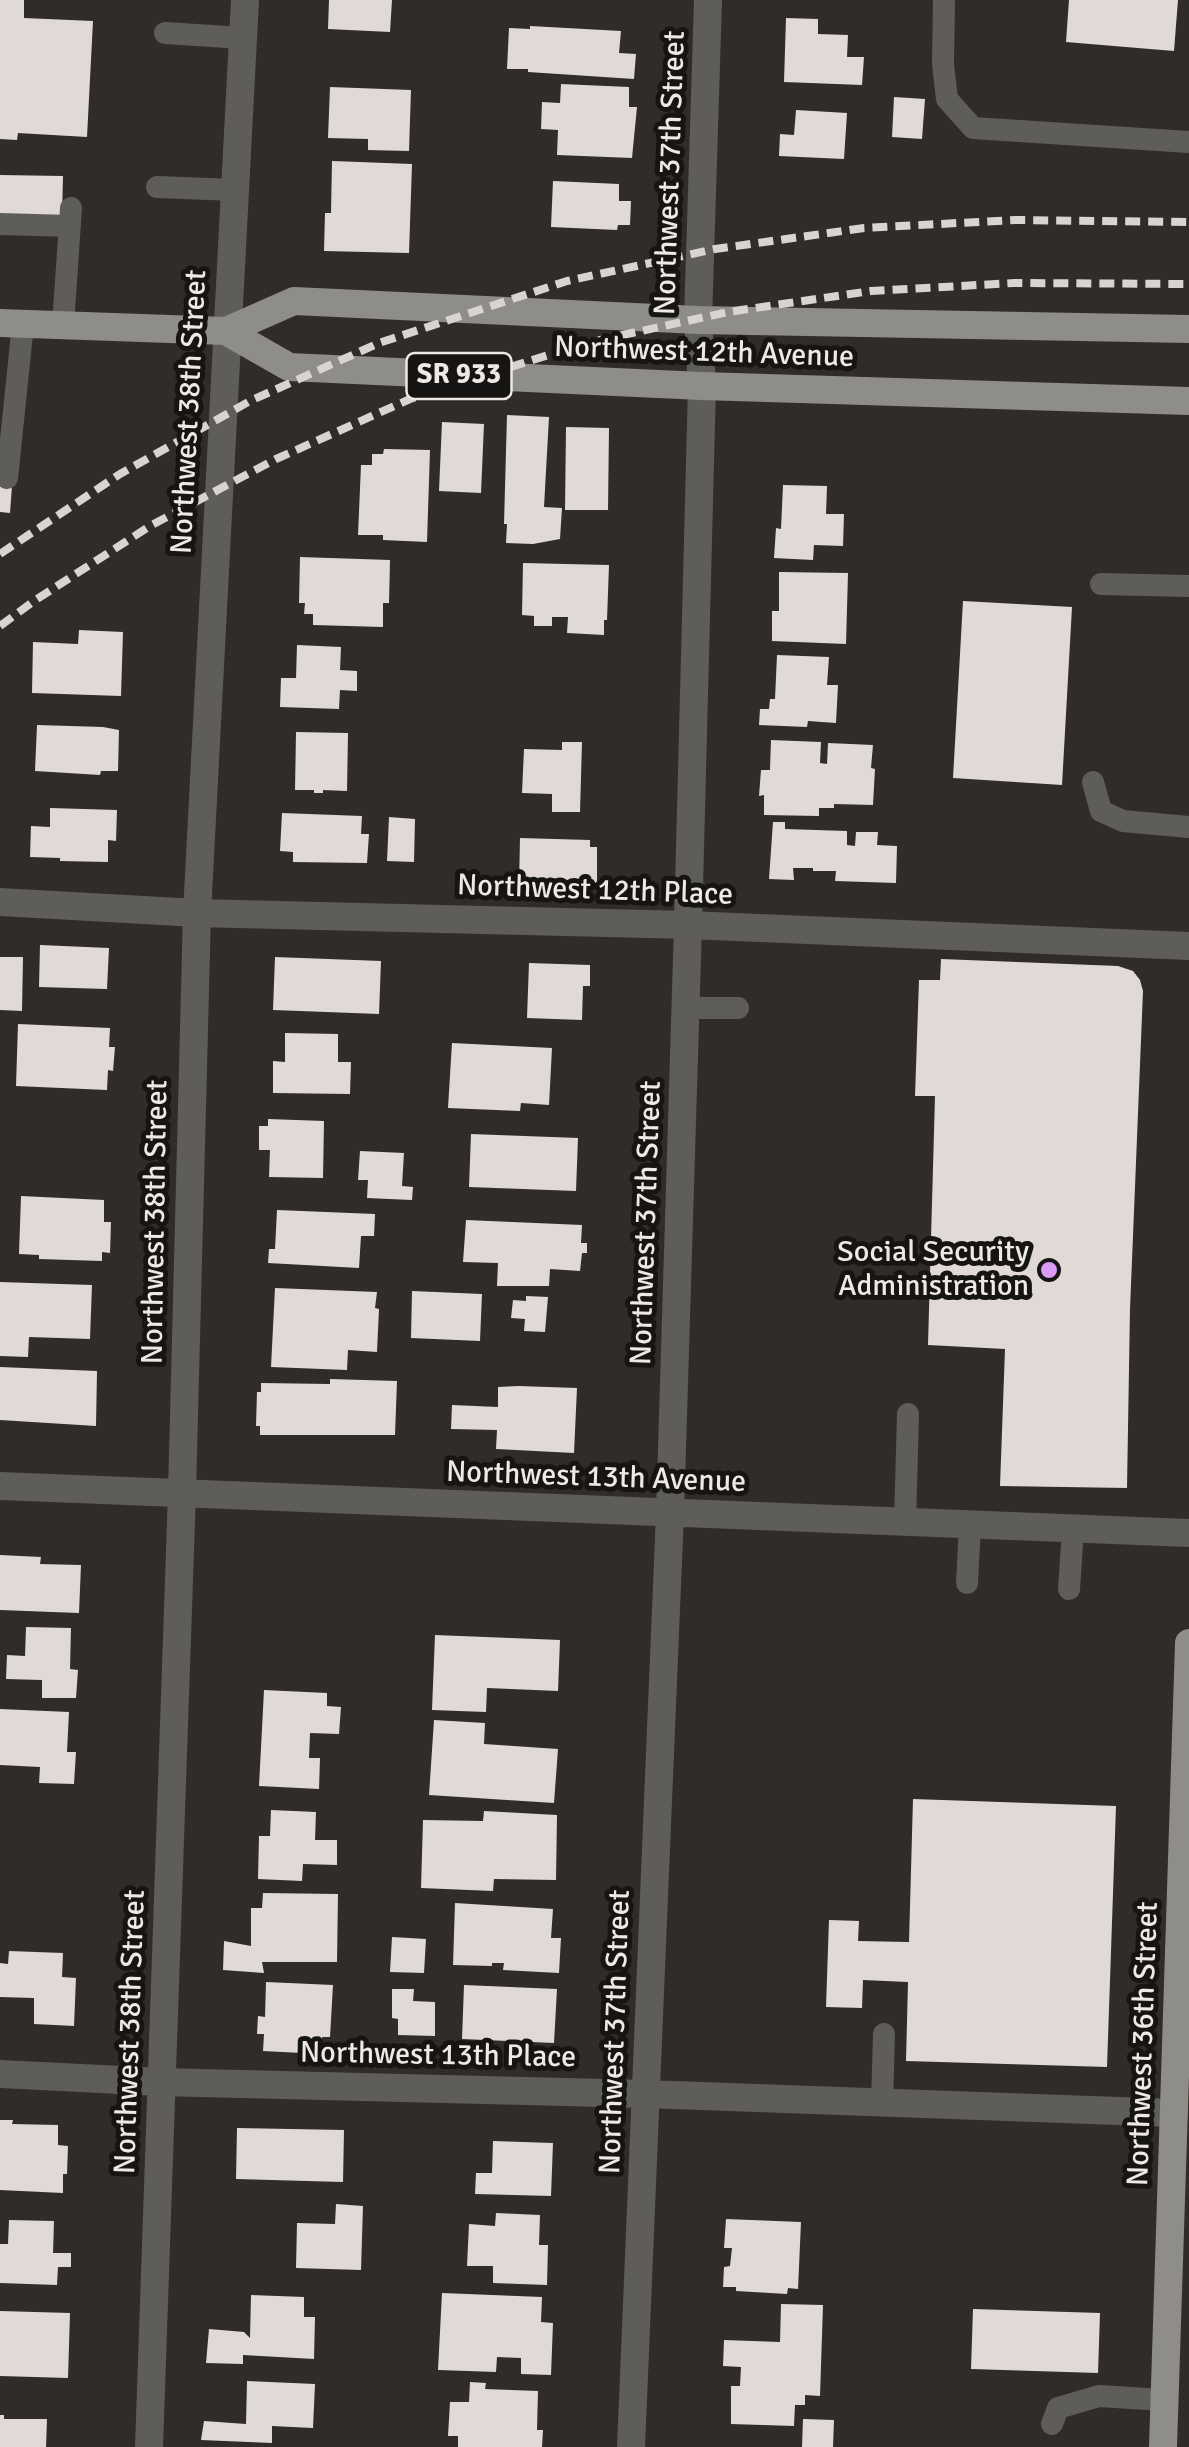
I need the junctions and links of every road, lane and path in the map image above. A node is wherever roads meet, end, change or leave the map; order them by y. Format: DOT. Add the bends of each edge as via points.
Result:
graph roads {
  1 [pos="245,0"];
  2 [pos="708,0"];
  3 [pos="944,0"];
  4 [pos="165,33"];
  5 [pos="243,38"];
  6 [pos="1189,142"];
  7 [pos="157,187"];
  8 [pos="235,190"];
  9 [pos="0,224"];
  10 [pos="698,320"];
  11 [pos="12,323"];
  12 [pos="63,325"];
  13 [pos="1189,329"];
  14 [pos="226,330"];
  15 [pos="702,386"];
  16 [pos="1189,400"];
  17 [pos="7,478"];
  18 [pos="1101,584"];
  19 [pos="1189,586"];
  20 [pos="1094,782"];
  21 [pos="1189,827"];
  22 [pos="0,902"];
  23 [pos="196,913"];
  24 [pos="688,925"];
  25 [pos="1189,946"];
  26 [pos="686,1008"];
  27 [pos="738,1008"];
  28 [pos="908,1414"];
  29 [pos="0,1486"];
  30 [pos="182,1493"];
  31 [pos="670,1514"];
  32 [pos="905,1523"];
  33 [pos="970,1525"];
  34 [pos="1072,1529"];
  35 [pos="1189,1533"];
  36 [pos="967,1583"];
  37 [pos="1069,1589"];
  38 [pos="1189,1643"];
  39 [pos="884,2034"];
  40 [pos="0,2074"];
  41 [pos="161,2082"];
  42 [pos="646,2094"];
  43 [pos="882,2102"];
  44 [pos="1174,2113"];
  45 [pos="1179,2243"];
  46 [pos="1164,2400"];
  47 [pos="1052,2424"];
  48 [pos="149,2447"];
  49 [pos="630,2447"];
  50 [pos="1162,2447"];
  1 -- 5 [label="street, Northwest 38th Street"];
  2 -- 10 [label="street, Northwest 37th Street"];
  3 -- 6 [label="lane" via="947,99 973,128"];
  4 -- 5 [label="lane"];
  5 -- 8 [label="street, Northwest 38th Street"];
  7 -- 8 [label="lane"];
  8 -- 14 [label="street, Northwest 38th Street"];
  9 -- 12 [label="lane" via="70,217"];
  10 -- 13 [label="main road, Northwest 12th Avenue / SR 933"];
  10 -- 14 [label="main road, Northwest 12th Avenue / SR 933" via="294,301"];
  10 -- 15 [label="street, Northwest 37th Street"];
  11 -- 12 [label="main road, Northwest 12th Avenue / SR 933"];
  11 -- 17 [label="lane"];
  12 -- 14 [label="main road, Northwest 12th Avenue / SR 933"];
  14 -- 15 [label="main road, Northwest 12th Avenue / SR 933" via="289,367"];
  14 -- 23 [label="street, Northwest 38th Street"];
  15 -- 16 [label="main road, Northwest 12th Avenue / SR 933"];
  15 -- 24 [label="street, Northwest 37th Street"];
  18 -- 19 [label="lane"];
  20 -- 21 [label="lane" via="1101,811 1122,821"];
  22 -- 23 [label="street, Northwest 12th Place"];
  23 -- 24 [label="street, Northwest 12th Place"];
  23 -- 30 [label="street, Northwest 38th Street"];
  24 -- 25 [label="street, Northwest 12th Place"];
  24 -- 26 [label="street, Northwest 37th Street"];
  26 -- 27 [label="lane"];
  26 -- 31 [label="street, Northwest 37th Street"];
  28 -- 32 [label="lane"];
  29 -- 30 [label="street, Northwest 13th Avenue"];
  30 -- 31 [label="street, Northwest 13th Avenue"];
  30 -- 41 [label="street, Northwest 38th Street"];
  31 -- 32 [label="street, Northwest 13th Avenue"];
  31 -- 42 [label="street, Northwest 37th Street"];
  32 -- 33 [label="street, Northwest 13th Avenue"];
  33 -- 34 [label="street, Northwest 13th Avenue"];
  33 -- 36 [label="lane"];
  34 -- 35 [label="street, Northwest 13th Avenue"];
  34 -- 37 [label="lane"];
  38 -- 44 [label="main road, Northwest 36th Street"];
  39 -- 43 [label="lane"];
  40 -- 41 [label="street, Northwest 13th Place"];
  41 -- 42 [label="street, Northwest 13th Place"];
  41 -- 48 [label="street, Northwest 38th Street"];
  42 -- 43 [label="street, Northwest 13th Place"];
  42 -- 49 [label="street, Northwest 37th Street"];
  43 -- 44 [label="street, Northwest 13th Place"];
  44 -- 45 [label="main road, Northwest 36th Street"];
  45 -- 46 [label="main road, Northwest 36th Street"];
  46 -- 47 [label="lane" via="1099,2396 1058,2408"];
  46 -- 50 [label="main road, Northwest 36th Street"];
}
